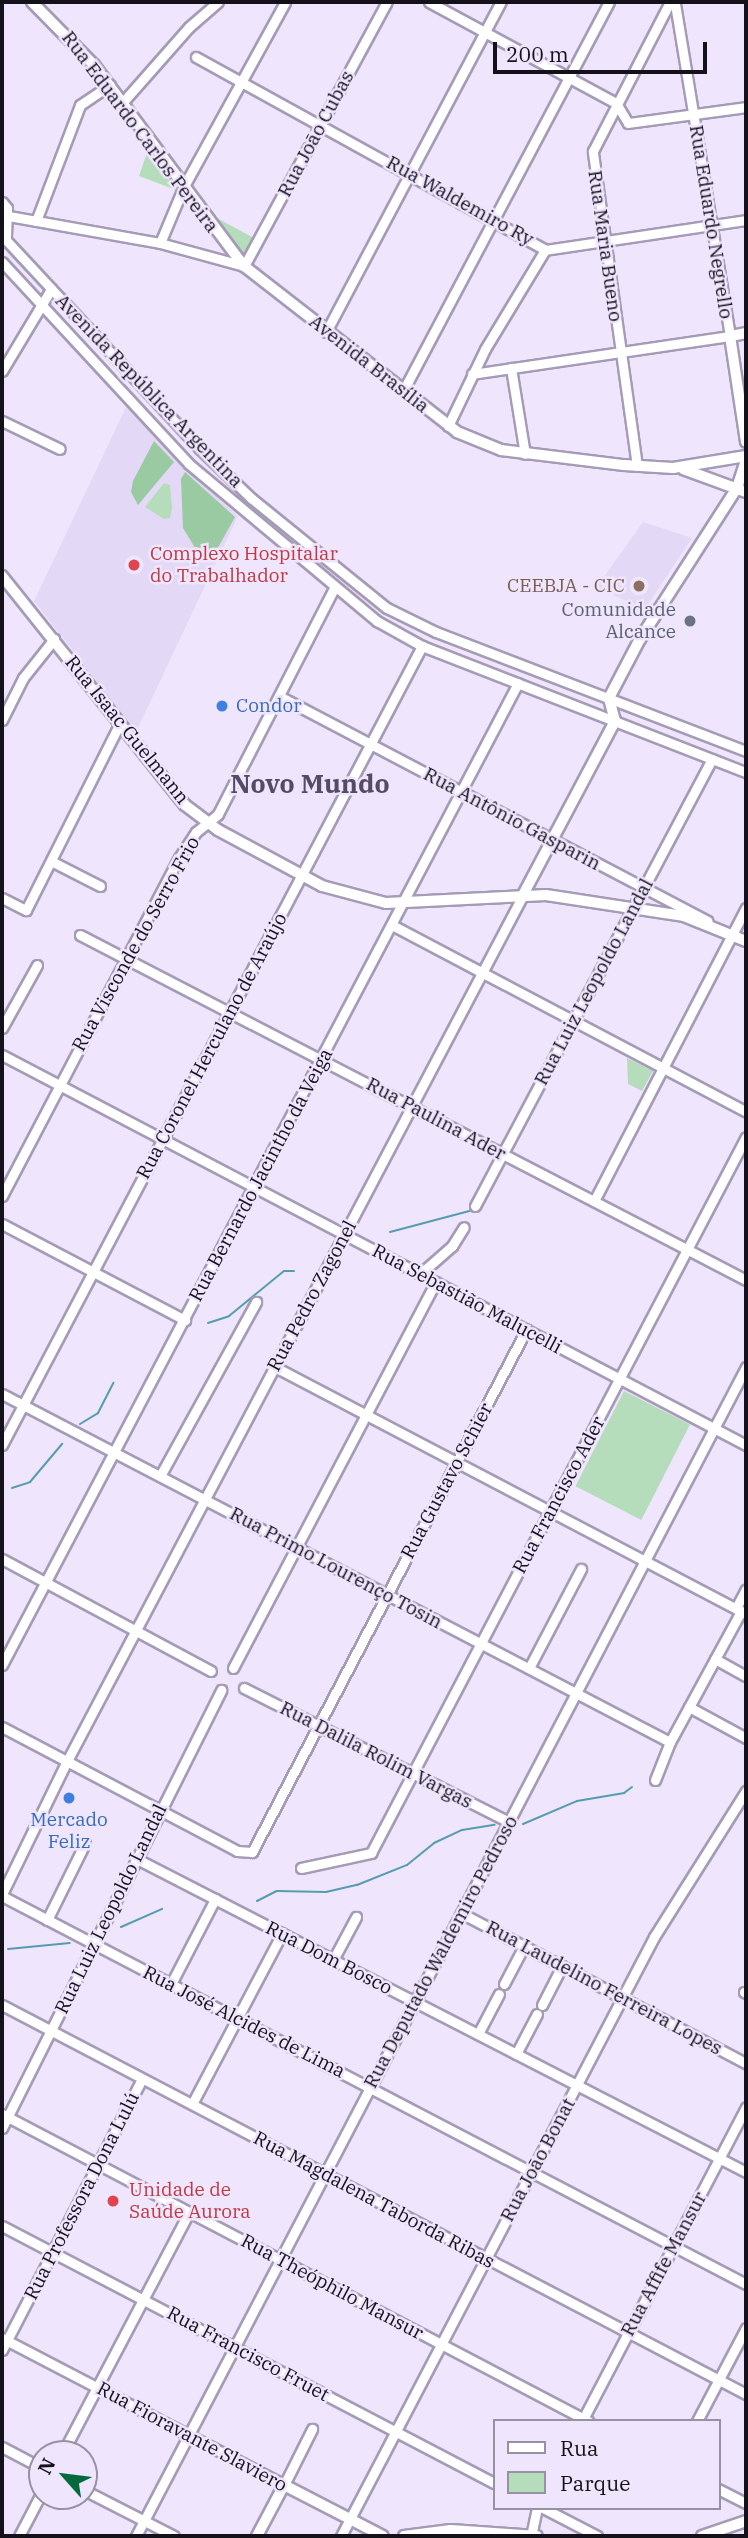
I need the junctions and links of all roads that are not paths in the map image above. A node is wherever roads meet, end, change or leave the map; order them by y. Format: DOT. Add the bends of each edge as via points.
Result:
graph roads {
  1 [pos="32,2"];
  2 [pos="218,2"];
  3 [pos="285,2"];
  4 [pos="387,2"];
  5 [pos="429,2"];
  6 [pos="501,2"];
  7 [pos="609,2"];
  8 [pos="673,2"];
  9 [pos="485,32"];
  10 [pos="195,57"];
  11 [pos="569,77"];
  12 [pos="241,81"];
  13 [pos="110,85"];
  14 [pos="122,103"];
  15 [pos="616,103"];
  16 [pos="746,107"];
  17 [pos="694,115"];
  18 [pos="321,124"];
  19 [pos="411,173"];
  20 [pos="184,186"];
  21 [pos="2,202"];
  22 [pos="4,215"];
  23 [pos="495,218"];
  24 [pos="746,220"];
  25 [pos="36,221"];
  26 [pos="712,225"];
  27 [pos="604,241"];
  28 [pos="160,243"];
  29 [pos="545,250"];
  30 [pos="2,262"];
  31 [pos="244,267"];
  32 [pos="51,289"];
  33 [pos="41,304"];
  34 [pos="326,332"];
  35 [pos="746,333"];
  36 [pos="730,336"];
  37 [pos="620,352"];
  38 [pos="511,368"];
  39 [pos="2,371"];
  40 [pos="472,374"];
  41 [pos="403,391"];
  42 [pos="2,421"];
  43 [pos="448,426"];
  44 [pos="746,442"];
  45 [pos="60,449"];
  46 [pos="525,454"];
  47 [pos="746,456"];
  48 [pos="746,461"];
  49 [pos="637,466"];
  50 [pos="673,468"];
  51 [pos="742,490"];
  52 [pos="2,576"];
  53 [pos="334,588"];
  54 [pos="54,639"];
  55 [pos="422,646"];
  56 [pos="518,683"];
  57 [pos="279,696"];
  58 [pos="609,698"];
  59 [pos="2,720"];
  60 [pos="615,721"];
  61 [pos="120,723"];
  62 [pos="371,744"];
  63 [pos="746,751"];
  64 [pos="712,759"];
  65 [pos="746,772"];
  66 [pos="461,792"];
  67 [pos="207,823"];
  68 [pos="552,839"];
  69 [pos="51,861"];
  70 [pos="302,876"];
  71 [pos="100,886"];
  72 [pos="644,888"];
  73 [pos="524,893"];
  74 [pos="2,898"];
  75 [pos="403,903"];
  76 [pos="633,908"];
  77 [pos="746,908"];
  78 [pos="392,925"];
  79 [pos="721,928"];
  80 [pos="733,934"];
  81 [pos="80,935"];
  82 [pos="746,941"];
  83 [pos="127,958"];
  84 [pos="37,965"];
  85 [pos="482,972"];
  86 [pos="230,1012"];
  87 [pos="573,1020"];
  88 [pos="2,1028"];
  89 [pos="3,1058"];
  90 [pos="321,1059"];
  91 [pos="663,1068"];
  92 [pos="60,1086"];
  93 [pos="412,1106"];
  94 [pos="746,1112"];
  95 [pos="746,1138"];
  96 [pos="163,1140"];
  97 [pos="503,1154"];
  98 [pos="254,1188"];
  99 [pos="2,1196"];
  100 [pos="594,1201"];
  101 [pos="475,1206"];
  102 [pos="2,1224"];
  103 [pos="464,1227"];
  104 [pos="344,1234"];
  105 [pos="687,1250"];
  106 [pos="93,1272"];
  107 [pos="420,1274"];
  108 [pos="746,1280"];
  109 [pos="436,1282"];
  110 [pos="256,1302"];
  111 [pos="185,1320"];
  112 [pos="526,1330"];
  113 [pos="275,1367"];
  114 [pos="746,1367"];
  115 [pos="620,1379"];
  116 [pos="2,1394"];
  117 [pos="23,1405"];
  118 [pos="366,1415"];
  119 [pos="714,1428"];
  120 [pos="746,1445"];
  121 [pos="2,1446"];
  122 [pos="113,1451"];
  123 [pos="457,1462"];
  124 [pos="160,1476"];
  125 [pos="205,1499"];
  126 [pos="550,1511"];
  127 [pos="297,1547"];
  128 [pos="2,1559"];
  129 [pos="645,1561"];
  130 [pos="581,1569"];
  131 [pos="45,1582"];
  132 [pos="746,1589"];
  133 [pos="388,1595"];
  134 [pos="741,1611"];
  135 [pos="136,1630"];
  136 [pos="481,1643"];
  137 [pos="715,1660"];
  138 [pos="2,1665"];
  139 [pos="233,1668"];
  140 [pos="529,1668"];
  141 [pos="211,1671"];
  142 [pos="746,1676"];
  143 [pos="244,1688"];
  144 [pos="221,1690"];
  145 [pos="576,1693"];
  146 [pos="689,1707"];
  147 [pos="2,1727"];
  148 [pos="319,1728"];
  149 [pos="746,1738"];
  150 [pos="670,1742"];
  151 [pos="67,1761"];
  152 [pos="412,1774"];
  153 [pos="655,1780"];
  154 [pos="746,1791"];
  155 [pos="159,1810"];
  156 [pos="509,1822"];
  157 [pos="85,1843"];
  158 [pos="135,1858"];
  159 [pos="301,1868"];
  160 [pos="2,1895"];
  161 [pos="215,1899"];
  162 [pos="461,1913"];
  163 [pos="356,1917"];
  164 [pos="47,1920"];
  165 [pos="282,1933"];
  166 [pos="95,1945"];
  167 [pos="524,1947"];
  168 [pos="333,1960"];
  169 [pos="562,1966"];
  170 [pos="171,1984"];
  171 [pos="504,1984"];
  172 [pos="499,1994"];
  173 [pos="622,1998"];
  174 [pos="415,2002"];
  175 [pos="2,2005"];
  176 [pos="237,2019"];
  177 [pos="52,2032"];
  178 [pos="478,2034"];
  179 [pos="516,2054"];
  180 [pos="746,2063"];
  181 [pos="142,2079"];
  182 [pos="577,2085"];
  183 [pos="370,2088"];
  184 [pos="191,2104"];
  185 [pos="746,2107"];
  186 [pos="4,2116"];
  187 [pos="2,2128"];
  188 [pos="719,2158"];
  189 [pos="98,2165"];
  190 [pos="531,2172"];
  191 [pos="746,2172"];
  192 [pos="325,2174"];
  193 [pos="189,2212"];
  194 [pos="2,2226"];
  195 [pos="673,2246"];
  196 [pos="52,2252"];
  197 [pos="486,2259"];
  198 [pos="281,2260"];
  199 [pos="746,2284"];
  200 [pos="143,2300"];
  201 [pos="746,2328"];
  202 [pos="628,2333"];
  203 [pos="4,2339"];
  204 [pos="442,2344"];
  205 [pos="235,2348"];
  206 [pos="2,2350"];
  207 [pos="719,2380"];
  208 [pos="97,2387"];
  209 [pos="746,2394"];
  210 [pos="582,2419"];
  211 [pos="585,2419"];
  212 [pos="698,2419"];
  213 [pos="312,2429"];
  214 [pos="396,2431"];
  215 [pos="189,2435"];
  216 [pos="69,2440"];
  217 [pos="2,2447"];
  218 [pos="28,2461"];
  219 [pos="492,2482"];
  220 [pos="284,2485"];
  221 [pos="720,2490"];
  222 [pos="98,2497"];
  223 [pos="746,2503"];
  224 [pos="33,2510"];
  225 [pos="537,2510"];
  226 [pos="547,2510"];
  227 [pos="350,2520"];
  228 [pos="144,2521"];
  229 [pos="746,2521"];
  230 [pos="19,2536"];
  231 [pos="136,2536"];
  232 [pos="174,2536"];
  233 [pos="257,2536"];
  234 [pos="341,2536"];
  235 [pos="380,2536"];
  236 [pos="404,2536"];
  237 [pos="531,2536"];
  238 [pos="537,2536"];
  239 [pos="597,2536"];
  240 [pos="702,2536"];
  1 -- 13 [label="main road, Rua Eduardo Carlos Pereira" via="73,40"];
  2 -- 14 [label="street" via="188,27"];
  3 -- 12 [label="street"];
  4 -- 18 [label="street, Rua João Cubas"];
  5 -- 9 [label="street"];
  6 -- 9 [label="street"];
  7 -- 11 [label="street"];
  8 -- 15 [label="street, Rua Maria Bueno"];
  8 -- 17 [label="street, Rua Eduardo Negrello"];
  9 -- 11 [label="street"];
  9 -- 19 [label="street"];
  10 -- 12 [label="street, Rua Waldemiro Ry"];
  11 -- 15 [label="street"];
  11 -- 23 [label="street"];
  12 -- 18 [label="street, Rua Waldemiro Ry"];
  12 -- 20 [label="street"];
  13 -- 14 [label="main road, Rua Eduardo Carlos Pereira"];
  13 -- 25 [label="street" via="80,105"];
  14 -- 20 [label="main road, Rua Eduardo Carlos Pereira"];
  15 -- 17 [label="street" via="624,120 634,124"];
  15 -- 27 [label="street, Rua Maria Bueno" via="593,151"];
  16 -- 17 [label="street"];
  17 -- 26 [label="street, Rua Eduardo Negrello"];
  18 -- 19 [label="street, Rua Waldemiro Ry"];
  18 -- 31 [label="street, Rua João Cubas"];
  19 -- 23 [label="street, Rua Waldemiro Ry"];
  19 -- 34 [label="street"];
  20 -- 28 [label="street"];
  20 -- 31 [label="main road, Rua Eduardo Carlos Pereira"];
  21 -- 22 [label="street, Avenida República Argentina"];
  22 -- 25 [label="street, Avenida Brasília"];
  22 -- 32 [label="street, Avenida República Argentina" via="6,240"];
  23 -- 29 [label="street, Rua Waldemiro Ry"];
  23 -- 41 [label="street"];
  24 -- 26 [label="street, Rua Waldemiro Ry"];
  25 -- 28 [label="street, Avenida Brasília"];
  26 -- 27 [label="street, Rua Waldemiro Ry"];
  26 -- 36 [label="street, Rua Eduardo Negrello"];
  27 -- 29 [label="street, Rua Waldemiro Ry"];
  27 -- 37 [label="street, Rua Maria Bueno"];
  28 -- 31 [label="street, Avenida Brasília"];
  29 -- 40 [label="street"];
  30 -- 33 [label="street, Avenida República Argentina"];
  31 -- 34 [label="main road, Avenida Brasília"];
  32 -- 33 [label="street"];
  32 -- 58 [label="street, Avenida República Argentina" via="235,484 387,608 427,629"];
  33 -- 39 [label="street"];
  33 -- 53 [label="street, Avenida República Argentina" via="184,459"];
  34 -- 41 [label="main road, Avenida Brasília"];
  35 -- 36 [label="main road"];
  36 -- 37 [label="street"];
  36 -- 44 [label="main road, Rua Eduardo Negrello"];
  37 -- 38 [label="street"];
  37 -- 49 [label="street, Rua Maria Bueno"];
  38 -- 40 [label="street"];
  38 -- 46 [label="street"];
  40 -- 43 [label="street"];
  41 -- 43 [label="main road, Avenida Brasília"];
  42 -- 45 [label="street"];
  43 -- 46 [label="main road, Avenida Brasília" via="478,443"];
  46 -- 49 [label="main road, Avenida Brasília"];
  47 -- 50 [label="main road, Avenida Brasília"];
  48 -- 51 [label="main road"];
  49 -- 50 [label="main road, Avenida Brasília"];
  50 -- 51 [label="main road" via="701,473"];
  51 -- 58 [label="main road" via="640,639"];
  52 -- 54 [label="main road, Rua Isaac Guelmann"];
  53 -- 55 [label="street, Avenida República Argentina" via="388,629"];
  53 -- 57 [label="street, Rua Visconde do Serro Frio"];
  54 -- 59 [label="street" via="23,678"];
  54 -- 61 [label="main road, Rua Isaac Guelmann"];
  55 -- 56 [label="street, Avenida República Argentina"];
  55 -- 62 [label="street, Rua Coronel Herculano de Araújo"];
  56 -- 60 [label="street, Avenida República Argentina"];
  56 -- 66 [label="street, Rua Bernardo Jacintho da Veiga"];
  57 -- 62 [label="street, Rua Antônio Gasparin"];
  57 -- 67 [label="street, Rua Visconde do Serro Frio" via="218,814"];
  58 -- 60 [label="main road"];
  58 -- 63 [label="street, Avenida República Argentina"];
  60 -- 64 [label="street, Avenida República Argentina"];
  60 -- 68 [label="main road, Rua Pedro Zagonel"];
  61 -- 67 [label="main road, Rua Isaac Guelmann" via="176,796"];
  61 -- 69 [label="street"];
  62 -- 66 [label="street, Rua Antônio Gasparin"];
  62 -- 70 [label="street, Rua Coronel Herculano de Araújo"];
  64 -- 65 [label="street, Avenida República Argentina"];
  64 -- 72 [label="street, Rua Luiz Leopoldo Landal"];
  66 -- 68 [label="street, Rua Antônio Gasparin"];
  66 -- 75 [label="street, Rua Bernardo Jacintho da Veiga"];
  67 -- 70 [label="main road, Rua Isaac Guelmann"];
  67 -- 83 [label="street, Rua Visconde do Serro Frio" via="183,850"];
  68 -- 72 [label="street, Rua Antônio Gasparin"];
  68 -- 73 [label="main road, Rua Pedro Zagonel"];
  69 -- 71 [label="street"];
  69 -- 74 [label="street" via="26,910"];
  70 -- 75 [label="main road, Rua Isaac Guelmann" via="352,897"];
  70 -- 86 [label="street, Rua Coronel Herculano de Araújo"];
  72 -- 76 [label="street, Rua Luiz Leopoldo Landal"];
  72 -- 79 [label="street, Rua Antônio Gasparin"];
  73 -- 75 [label="main road, Rua Isaac Guelmann"];
  73 -- 76 [label="main road, Rua Isaac Guelmann"];
  73 -- 85 [label="street, Rua Pedro Zagonel"];
  75 -- 78 [label="street, Rua Bernardo Jacintho da Veiga"];
  76 -- 79 [label="main road, Rua Isaac Guelmann"];
  76 -- 87 [label="street, Rua Luiz Leopoldo Landal"];
  77 -- 80 [label="street"];
  78 -- 85 [label="street"];
  78 -- 90 [label="street, Rua Bernardo Jacintho da Veiga"];
  79 -- 80 [label="main road, Rua Antônio Gasparin"];
  80 -- 82 [label="main road, Rua Antônio Gasparin"];
  80 -- 91 [label="street"];
  81 -- 83 [label="street, Rua Paulina Ader"];
  83 -- 86 [label="street, Rua Paulina Ader"];
  83 -- 92 [label="street, Rua Visconde do Serro Frio"];
  84 -- 88 [label="street"];
  85 -- 87 [label="street"];
  85 -- 93 [label="street, Rua Pedro Zagonel"];
  86 -- 90 [label="street, Rua Paulina Ader"];
  86 -- 96 [label="street, Rua Coronel Herculano de Araújo"];
  87 -- 91 [label="street"];
  87 -- 97 [label="street, Rua Luiz Leopoldo Landal"];
  89 -- 92 [label="street, Rua Sebastião Malucelli"];
  90 -- 93 [label="street, Rua Paulina Ader"];
  90 -- 98 [label="street, Rua Bernardo Jacintho da Veiga"];
  91 -- 94 [label="street"];
  91 -- 100 [label="street"];
  92 -- 96 [label="street, Rua Sebastião Malucelli"];
  92 -- 99 [label="street, Rua Visconde do Serro Frio"];
  93 -- 97 [label="street, Rua Paulina Ader"];
  93 -- 104 [label="street, Rua Pedro Zagonel"];
  95 -- 105 [label="street, Rua Francisco Ader"];
  96 -- 98 [label="street, Rua Sebastião Malucelli"];
  96 -- 106 [label="street, Rua Coronel Herculano de Araújo"];
  97 -- 100 [label="street, Rua Paulina Ader"];
  97 -- 101 [label="street, Rua Luiz Leopoldo Landal"];
  98 -- 104 [label="street, Rua Sebastião Malucelli"];
  98 -- 111 [label="street, Rua Bernardo Jacintho da Veiga"];
  100 -- 105 [label="street, Rua Paulina Ader"];
  102 -- 106 [label="street"];
  103 -- 107 [label="street" via="452,1246"];
  104 -- 107 [label="street, Rua Sebastião Malucelli"];
  104 -- 113 [label="street, Rua Pedro Zagonel"];
  105 -- 108 [label="street, Rua Paulina Ader"];
  105 -- 115 [label="street, Rua Francisco Ader"];
  106 -- 111 [label="street"];
  106 -- 117 [label="street, Rua Coronel Herculano de Araújo"];
  107 -- 109 [label="street, Rua Sebastião Malucelli"];
  109 -- 112 [label="street, Rua Sebastião Malucelli"];
  109 -- 118 [label="street"];
  110 -- 124 [label="street"];
  111 -- 122 [label="street, Rua Bernardo Jacintho da Veiga"];
  112 -- 115 [label="street, Rua Sebastião Malucelli"];
  112 -- 123 [label="street, Rua Gustavo Schier"];
  113 -- 118 [label="street"];
  113 -- 125 [label="street, Rua Pedro Zagonel"];
  114 -- 119 [label="street, Rua Deputado Waldemiro Pedroso"];
  115 -- 119 [label="street, Rua Sebastião Malucelli"];
  115 -- 126 [label="street, Rua Francisco Ader"];
  116 -- 117 [label="street, Rua Primo Lourenço Tosin"];
  117 -- 121 [label="street, Rua Coronel Herculano de Araújo"];
  117 -- 122 [label="street, Rua Primo Lourenço Tosin"];
  118 -- 123 [label="street"];
  118 -- 127 [label="street"];
  119 -- 120 [label="street, Rua Sebastião Malucelli"];
  119 -- 129 [label="street, Rua Deputado Waldemiro Pedroso"];
  122 -- 124 [label="street, Rua Primo Lourenço Tosin"];
  122 -- 131 [label="street, Rua Bernardo Jacintho da Veiga"];
  123 -- 126 [label="street"];
  123 -- 133 [label="street, Rua Gustavo Schier"];
  124 -- 125 [label="street, Rua Primo Lourenço Tosin"];
  125 -- 127 [label="street, Rua Primo Lourenço Tosin"];
  125 -- 135 [label="street, Rua Pedro Zagonel"];
  126 -- 129 [label="street"];
  126 -- 136 [label="street, Rua Francisco Ader"];
  127 -- 133 [label="street, Rua Primo Lourenço Tosin"];
  127 -- 139 [label="street"];
  128 -- 131 [label="street"];
  129 -- 134 [label="street"];
  129 -- 145 [label="street, Rua Deputado Waldemiro Pedroso"];
  130 -- 140 [label="street"];
  131 -- 135 [label="street"];
  131 -- 138 [label="street, Rua Bernardo Jacintho da Veiga"];
  132 -- 134 [label="street"];
  133 -- 136 [label="street, Rua Primo Lourenço Tosin"];
  133 -- 148 [label="street, Rua Gustavo Schier"];
  134 -- 137 [label="street"];
  135 -- 141 [label="street"];
  135 -- 151 [label="street, Rua Pedro Zagonel"];
  136 -- 140 [label="street, Rua Primo Lourenço Tosin"];
  136 -- 152 [label="street, Rua Francisco Ader"];
  137 -- 142 [label="street"];
  137 -- 146 [label="street"];
  140 -- 145 [label="street, Rua Primo Lourenço Tosin"];
  143 -- 148 [label="street, Rua Dalila Rolim Vargas"];
  144 -- 155 [label="street, Rua Luiz Leopoldo Landal"];
  145 -- 150 [label="street, Rua Primo Lourenço Tosin"];
  145 -- 156 [label="street, Rua Deputado Waldemiro Pedroso"];
  146 -- 149 [label="street"];
  146 -- 150 [label="street"];
  147 -- 151 [label="street"];
  148 -- 152 [label="street, Rua Dalila Rolim Vargas"];
  148 -- 155 [label="street, Rua Gustavo Schier" via="249,1854"];
  150 -- 153 [label="street"];
  151 -- 155 [label="street"];
  151 -- 160 [label="street, Rua Pedro Zagonel"];
  152 -- 156 [label="street, Rua Dalila Rolim Vargas"];
  152 -- 159 [label="street, Rua Francisco Ader" via="371,1853"];
  154 -- 173 [label="street, Rua João Bonat" via="663,1922"];
  155 -- 158 [label="street, Rua Luiz Leopoldo Landal"];
  156 -- 162 [label="street, Rua Deputado Waldemiro Pedroso"];
  157 -- 164 [label="street"];
  158 -- 161 [label="street, Rua Dom Bosco"];
  158 -- 166 [label="street, Rua Luiz Leopoldo Landal"];
  160 -- 164 [label="street, Rua José Alcides de Lima"];
  161 -- 165 [label="street, Rua Dom Bosco"];
  161 -- 170 [label="street"];
  162 -- 167 [label="street, Rua Laudelino Ferreira Lopes"];
  162 -- 174 [label="street, Rua Deputado Waldemiro Pedroso"];
  163 -- 168 [label="street"];
  164 -- 166 [label="street, Rua José Alcides de Lima"];
  165 -- 168 [label="street, Rua Dom Bosco"];
  165 -- 176 [label="street"];
  166 -- 170 [label="street, Rua José Alcides de Lima"];
  166 -- 177 [label="street, Rua Luiz Leopoldo Landal"];
  167 -- 169 [label="street, Rua Laudelino Ferreira Lopes"];
  167 -- 171 [label="street"];
  168 -- 174 [label="street, Rua Dom Bosco"];
  169 -- 173 [label="street, Rua Laudelino Ferreira Lopes"];
  169 -- 179 [label="street"];
  170 -- 176 [label="street, Rua José Alcides de Lima"];
  172 -- 178 [label="street"];
  173 -- 180 [label="street, Rua Laudelino Ferreira Lopes"];
  173 -- 182 [label="street, Rua João Bonat"];
  174 -- 178 [label="street, Rua Dom Bosco"];
  174 -- 183 [label="street, Rua Deputado Waldemiro Pedroso"];
  175 -- 177 [label="street, Rua Magdalena Taborda Ribas"];
  176 -- 183 [label="street, Rua José Alcides de Lima"];
  176 -- 184 [label="street"];
  177 -- 181 [label="street, Rua Magdalena Taborda Ribas"];
  177 -- 186 [label="street, Rua Luiz Leopoldo Landal"];
  178 -- 179 [label="street, Rua Dom Bosco"];
  179 -- 182 [label="street, Rua Dom Bosco"];
  181 -- 184 [label="street, Rua Magdalena Taborda Ribas"];
  181 -- 189 [label="street, Rua Professora Dona Lulú"];
  182 -- 188 [label="street, Rua Dom Bosco"];
  182 -- 190 [label="street, Rua João Bonat"];
  183 -- 190 [label="street, Rua José Alcides de Lima"];
  183 -- 192 [label="street, Rua Deputado Waldemiro Pedroso"];
  184 -- 192 [label="street, Rua Magdalena Taborda Ribas"];
  185 -- 188 [label="street, Rua Affife Mansur"];
  186 -- 187 [label="street, Rua Luiz Leopoldo Landal"];
  186 -- 189 [label="street, Rua Theóphilo Mansur"];
  188 -- 191 [label="street, Rua Dom Bosco"];
  188 -- 195 [label="street, Rua Affife Mansur"];
  189 -- 193 [label="street, Rua Theóphilo Mansur"];
  189 -- 196 [label="street, Rua Professora Dona Lulú"];
  190 -- 195 [label="street, Rua José Alcides de Lima"];
  190 -- 197 [label="street, Rua João Bonat"];
  192 -- 197 [label="street, Rua Magdalena Taborda Ribas"];
  192 -- 198 [label="street, Rua Deputado Waldemiro Pedroso"];
  193 -- 198 [label="street, Rua Theóphilo Mansur"];
  193 -- 200 [label="street"];
  194 -- 196 [label="street, Rua Francisco Fruet"];
  195 -- 199 [label="street, Rua José Alcides de Lima"];
  195 -- 202 [label="street, Rua Affife Mansur"];
  196 -- 200 [label="street, Rua Francisco Fruet"];
  196 -- 203 [label="street, Rua Professora Dona Lulú"];
  197 -- 202 [label="street, Rua Magdalena Taborda Ribas"];
  197 -- 204 [label="street, Rua João Bonat"];
  198 -- 204 [label="street, Rua Theóphilo Mansur"];
  198 -- 205 [label="street, Rua Deputado Waldemiro Pedroso"];
  200 -- 205 [label="street, Rua Francisco Fruet"];
  200 -- 208 [label="street"];
  201 -- 207 [label="street"];
  202 -- 207 [label="street, Rua Magdalena Taborda Ribas"];
  202 -- 211 [label="street, Rua Affife Mansur"];
  203 -- 206 [label="street, Rua Professora Dona Lulú"];
  203 -- 208 [label="street, Rua Fioravante Slaviero"];
  204 -- 210 [label="street, Rua Theóphilo Mansur"];
  204 -- 214 [label="street, Rua João Bonat"];
  205 -- 214 [label="street, Rua Francisco Fruet"];
  205 -- 215 [label="street, Rua Deputado Waldemiro Pedroso"];
  207 -- 209 [label="street, Rua Magdalena Taborda Ribas"];
  207 -- 212 [label="street"];
  208 -- 215 [label="street, Rua Fioravante Slaviero"];
  208 -- 216 [label="street"];
  213 -- 220 [label="street"];
  214 -- 219 [label="street, Rua Francisco Fruet"];
  214 -- 227 [label="street, Rua João Bonat"];
  215 -- 220 [label="street, Rua Fioravante Slaviero"];
  215 -- 228 [label="street, Rua Deputado Waldemiro Pedroso"];
  217 -- 218 [label="street"];
  220 -- 227 [label="main road, Rua Fioravante Slaviero"];
  220 -- 233 [label="main road"];
  221 -- 223 [label="street"];
  222 -- 228 [label="street"];
  224 -- 230 [label="street"];
  225 -- 237 [label="street"];
  226 -- 239 [label="street"];
  227 -- 234 [label="street, Rua João Bonat"];
  227 -- 235 [label="main road, Rua Fioravante Slaviero"];
  228 -- 231 [label="street, Rua Deputado Waldemiro Pedroso"];
  228 -- 232 [label="street"];
  229 -- 240 [label="main road"];
  236 -- 237 [label="main road" via="451,2530"];
  237 -- 238 [label="main road"];
}
